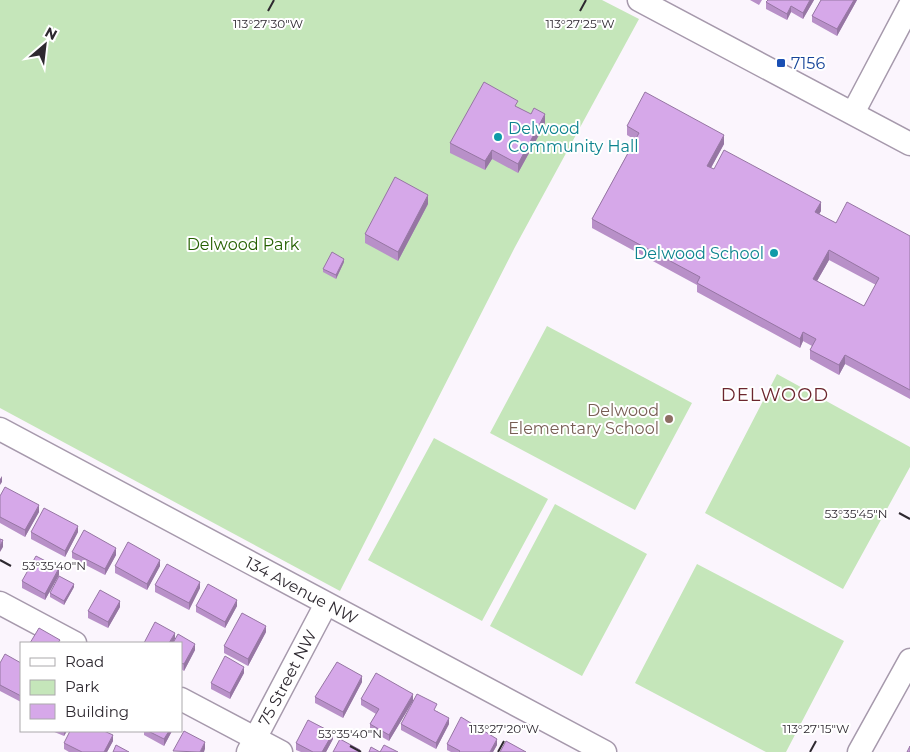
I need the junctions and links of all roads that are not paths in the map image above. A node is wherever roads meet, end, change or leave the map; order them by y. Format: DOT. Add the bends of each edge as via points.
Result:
graph roads {
  1 [pos="639,0"];
  2 [pos="910,5"];
  3 [pos="853,113"];
  4 [pos="910,144"];
  5 [pos="0,429"];
  6 [pos="0,604"];
  7 [pos="326,604"];
  8 [pos="73,642"];
  9 [pos="910,660"];
  10 [pos="182,700"];
  11 [pos="251,745"];
  12 [pos="281,752"];
  13 [pos="605,752"];
  14 [pos="859,752"];
  1 -- 3 [label="street"];
  2 -- 3 [label="street"];
  3 -- 4 [label="street"];
  5 -- 7 [label="street, 134 Avenue NW"];
  6 -- 8 [label="street"];
  7 -- 11 [label="street, 75 Street NW"];
  7 -- 13 [label="street, 134 Avenue NW"];
  9 -- 14 [label="street"];
  10 -- 11 [label="street"];
  11 -- 12 [label="street"];
}
